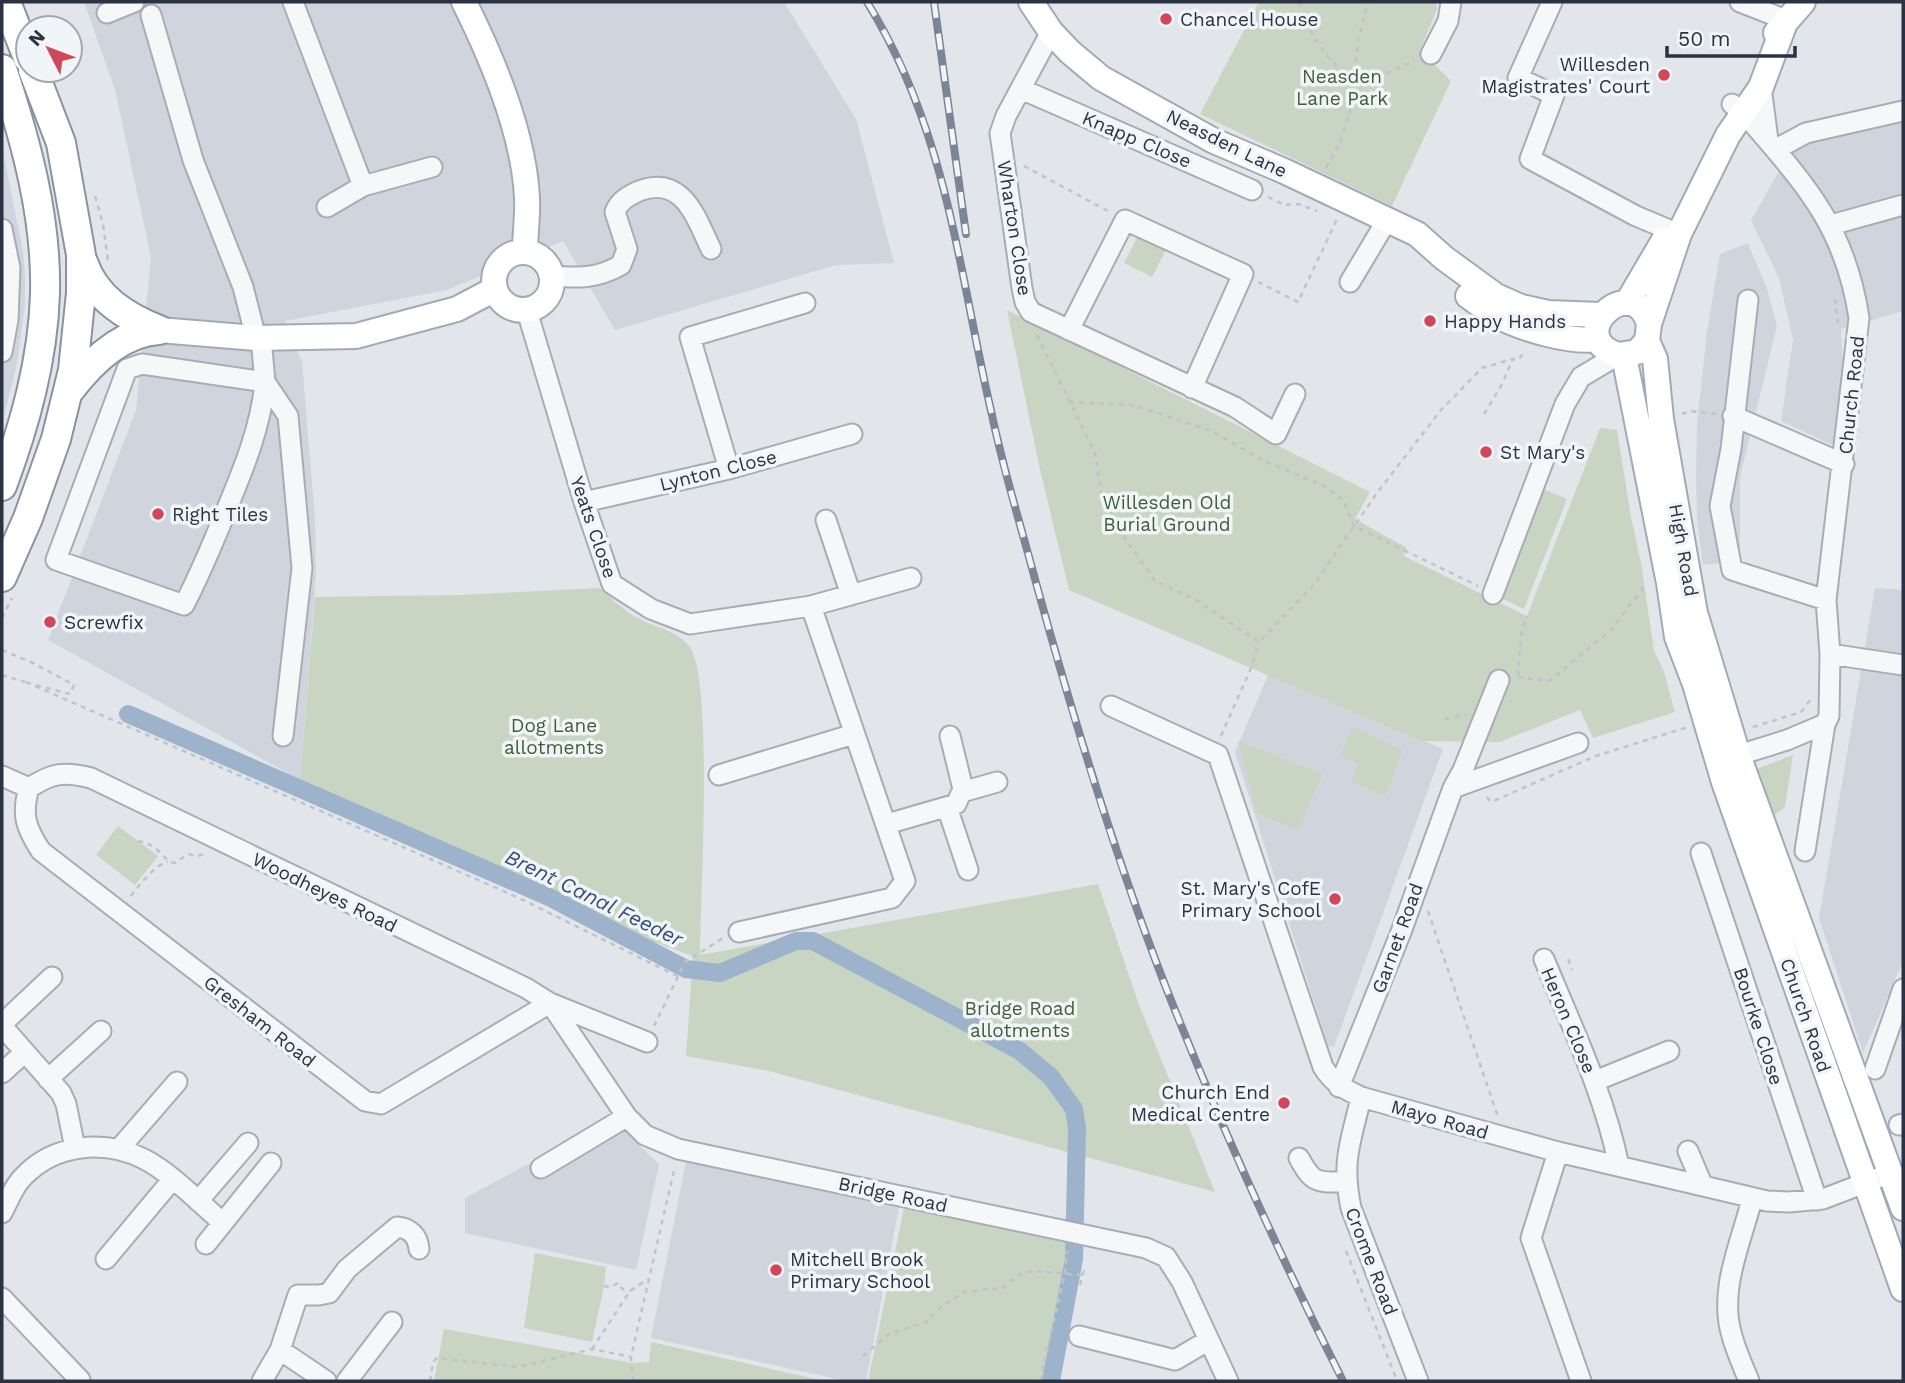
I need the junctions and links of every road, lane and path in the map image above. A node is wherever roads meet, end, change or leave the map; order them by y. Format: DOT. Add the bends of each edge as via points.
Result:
graph roads {
  1 [pos="6,2"];
  2 [pos="134,2"];
  3 [pos="293,2"];
  4 [pos="464,2"];
  5 [pos="1031,2"];
  6 [pos="1300,2"];
  7 [pos="1368,2"];
  8 [pos="1451,2"];
  9 [pos="1552,2"];
  10 [pos="1740,2"];
  11 [pos="1804,2"];
  12 [pos="107,13"];
  13 [pos="151,15"];
  14 [pos="1786,20"];
  15 [pos="14,22"];
  16 [pos="1051,32"];
  17 [pos="1431,54"];
  18 [pos="2,69"];
  19 [pos="1354,82"];
  20 [pos="38,84"];
  21 [pos="1358,85"];
  22 [pos="1761,87"];
  23 [pos="1021,89"];
  24 [pos="1738,108"];
  25 [pos="1903,111"];
  26 [pos="1728,135"];
  27 [pos="1772,145"];
  28 [pos="1003,155"];
  29 [pos="432,167"];
  30 [pos="1322,176"];
  31 [pos="363,186"];
  32 [pos="1252,190"];
  33 [pos="1903,205"];
  34 [pos="327,207"];
  35 [pos="1335,208"];
  36 [pos="1125,220"];
  37 [pos="1387,220"];
  38 [pos="1831,225"];
  39 [pos="2,229"];
  40 [pos="1674,232"];
  41 [pos="710,249"];
  42 [pos="525,252"];
  43 [pos="81,254"];
  44 [pos="6,274"];
  45 [pos="1242,274"];
  46 [pos="551,276"];
  47 [pos="1350,282"];
  48 [pos="495,289"];
  49 [pos="1834,290"];
  50 [pos="1748,300"];
  51 [pos="805,303"];
  52 [pos="1627,303"];
  53 [pos="527,311"];
  54 [pos="1031,312"];
  55 [pos="1839,323"];
  56 [pos="1600,327"];
  57 [pos="159,330"];
  58 [pos="1069,330"];
  59 [pos="1648,333"];
  60 [pos="259,338"];
  61 [pos="2,352"];
  62 [pos="1525,352"];
  63 [pos="1621,356"];
  64 [pos="1513,359"];
  65 [pos="265,382"];
  66 [pos="1192,387"];
  67 [pos="68,392"];
  68 [pos="1295,394"];
  69 [pos="1069,402"];
  70 [pos="1484,414"];
  71 [pos="1733,416"];
  72 [pos="1672,417"];
  73 [pos="852,434"];
  74 [pos="1844,464"];
  75 [pos="729,469"];
  76 [pos="2,486"];
  77 [pos="584,502"];
  78 [pos="826,520"];
  79 [pos="1354,527"];
  80 [pos="2,577"];
  81 [pos="911,578"];
  82 [pos="1648,585"];
  83 [pos="1493,594"];
  84 [pos="851,595"];
  85 [pos="1826,600"];
  86 [pos="811,606"];
  87 [pos="1259,642"];
  88 [pos="2,650"];
  89 [pos="1830,654"];
  90 [pos="1903,665"];
  91 [pos="2,675"];
  92 [pos="1509,679"];
  93 [pos="26,682"];
  94 [pos="1812,698"];
  95 [pos="1111,706"];
  96 [pos="1825,724"];
  97 [pos="1695,725"];
  98 [pos="1749,728"];
  99 [pos="854,734"];
  100 [pos="284,736"];
  101 [pos="950,736"];
  102 [pos="1578,743"];
  103 [pos="1214,753"];
  104 [pos="1728,758"];
  105 [pos="719,775"];
  106 [pos="2,776"];
  107 [pos="997,782"];
  108 [pos="29,788"];
  109 [pos="1453,788"];
  110 [pos="962,792"];
  111 [pos="1487,797"];
  112 [pos="947,807"];
  113 [pos="887,824"];
  114 [pos="216,840"];
  115 [pos="138,841"];
  116 [pos="1805,851"];
  117 [pos="1701,853"];
  118 [pos="168,862"];
  119 [pos="968,870"];
  120 [pos="1427,910"];
  121 [pos="118,912"];
  122 [pos="739,932"];
  123 [pos="1544,959"];
  124 [pos="1568,959"];
  125 [pos="1572,970"];
  126 [pos="52,977"];
  127 [pos="679,977"];
  128 [pos="1903,989"];
  129 [pos="550,1003"];
  130 [pos="2,1025"];
  131 [pos="101,1031"];
  132 [pos="647,1042"];
  133 [pos="1669,1051"];
  134 [pos="25,1052"];
  135 [pos="1875,1069"];
  136 [pos="2,1073"];
  137 [pos="48,1079"];
  138 [pos="1595,1081"];
  139 [pos="177,1082"];
  140 [pos="1339,1087"];
  141 [pos="1361,1097"];
  142 [pos="626,1117"];
  143 [pos="1500,1124"];
  144 [pos="248,1143"];
  145 [pos="75,1148"];
  146 [pos="119,1149"];
  147 [pos="678,1149"];
  148 [pos="1688,1151"];
  149 [pos="1558,1152"];
  150 [pos="1299,1158"];
  151 [pos="271,1163"];
  152 [pos="1619,1166"];
  153 [pos="541,1168"];
  154 [pos="1891,1173"];
  155 [pos="172,1180"];
  156 [pos="1345,1182"];
  157 [pos="1865,1183"];
  158 [pos="1702,1184"];
  159 [pos="1752,1199"];
  160 [pos="1817,1200"];
  161 [pos="198,1201"];
  162 [pos="1903,1208"];
  163 [pos="2,1213"];
  164 [pos="223,1223"];
  165 [pos="1069,1230"];
  166 [pos="206,1244"];
  167 [pos="419,1249"];
  168 [pos="106,1259"];
  169 [pos="1084,1270"];
  170 [pos="1065,1273"];
  171 [pos="1082,1275"];
  172 [pos="649,1279"];
  173 [pos="1080,1285"];
  174 [pos="604,1286"];
  175 [pos="1903,1289"];
  176 [pos="630,1291"];
  177 [pos="3,1302"];
  178 [pos="392,1322"];
  179 [pos="1079,1336"];
  180 [pos="1209,1340"];
  181 [pos="592,1349"];
  182 [pos="280,1350"];
  183 [pos="863,1356"];
  184 [pos="631,1357"];
  185 [pos="80,1380"];
  186 [pos="262,1381"];
  187 [pos="326,1381"];
  188 [pos="347,1381"];
  189 [pos="430,1381"];
  190 [pos="633,1381"];
  191 [pos="1041,1381"];
  192 [pos="1228,1381"];
  193 [pos="1418,1381"];
  194 [pos="1581,1381"];
  195 [pos="1749,1381"];
  1 -- 15 [label="highway"];
  2 -- 12 [label="street"];
  3 -- 31 [label="street"];
  4 -- 42 [label="main road" via="488,49 518,142 527,197"];
  5 -- 16 [label="main road, Neasden Lane"];
  6 -- 19 [label="path" via="1319,46"];
  7 -- 19 [label="path"];
  8 -- 17 [label="street" via="1448,21"];
  9 -- 40 [label="street" via="1518,78 1554,95 1530,159"];
  10 -- 14 [label="street"];
  11 -- 14 [label="main road"];
  13 -- 60 [label="street" via="193,160"];
  14 -- 22 [label="main road"];
  14 -- 24 [label="main road" via="1762,53"];
  16 -- 23 [label="street, Wharton Close"];
  16 -- 35 [label="main road, Neasden Lane" via="1101,78 1214,141 1284,171"];
  17 -- 21 [label="path"];
  18 -- 76 [label="highway" via="37,202 45,292 30,399"];
  19 -- 21 [label="path"];
  20 -- 43 [label="highway" via="61,143"];
  21 -- 30 [label="path" via="1341,140"];
  22 -- 24 [label="main road"];
  22 -- 27 [label="street"];
  23 -- 28 [label="street, Wharton Close" via="1000,133"];
  23 -- 32 [label="street, Knapp Close"];
  24 -- 26 [label="main road"];
  24 -- 27 [label="street, Church Road"];
  24 -- 40 [label="main road"];
  25 -- 27 [label="street"];
  26 -- 27 [label="street"];
  26 -- 40 [label="main road"];
  27 -- 38 [label="street, Church Road"];
  28 -- 36 [label="path"];
  28 -- 54 [label="street, Wharton Close" via="1025,302"];
  29 -- 31 [label="street"];
  31 -- 34 [label="street"];
  32 -- 35 [label="path" via="1284,205"];
  33 -- 38 [label="street"];
  35 -- 37 [label="main road, Neasden Lane"];
  35 -- 45 [label="path" via="1298,302"];
  36 -- 45 [label="street"];
  36 -- 58 [label="street"];
  37 -- 47 [label="street"];
  37 -- 56 [label="main road, Neasden Lane" via="1417,234 1496,296"];
  38 -- 74 [label="street, Church Road" via="1854,283 1859,318"];
  39 -- 44 [label="street"];
  40 -- 52 [label="main road"];
  40 -- 59 [label="main road"];
  41 -- 46 [label="street" via="689,205 678,194 656,188 641,191 617,206 627,249 621,265 584,278"];
  42 -- 46 [label="main road" via="539,258"];
  42 -- 48 [label="main road" via="513,254 498,267"];
  43 -- 57 [label="highway" via="91,280 109,302"];
  43 -- 67 [label="highway" via="78,332"];
  44 -- 61 [label="street" via="8,320"];
  45 -- 66 [label="street"];
  46 -- 53 [label="main road" via="548,296"];
  48 -- 53 [label="main road" via="513,309"];
  48 -- 60 [label="main road" via="457,309 356,336"];
  49 -- 55 [label="path, Church Road"];
  50 -- 71 [label="street"];
  51 -- 75 [label="street" via="690,337"];
  52 -- 56 [label="main road" via="1613,305"];
  52 -- 59 [label="main road" via="1644,313"];
  53 -- 77 [label="street, Yeats Close"];
  54 -- 58 [label="street, Wharton Close"];
  54 -- 69 [label="path" via="1037,339"];
  56 -- 63 [label="main road" via="1606,350"];
  57 -- 60 [label="main road"];
  57 -- 67 [label="highway" via="141,333 107,350"];
  58 -- 66 [label="street, Wharton Close"];
  59 -- 63 [label="main road" via="1637,352"];
  59 -- 104 [label="main road, High Road" via="1695,613"];
  60 -- 65 [label="street"];
  62 -- 64 [label="path"];
  63 -- 83 [label="street" via="1581,377 1565,404"];
  63 -- 104 [label="main road, High Road" via="1675,629"];
  64 -- 70 [label="path"];
  64 -- 79 [label="path" via="1482,368 1441,410"];
  65 -- 65 [label="street" via="263,406 243,471 184,605 56,560 127,369 142,364"];
  65 -- 100 [label="street" via="288,416 302,568"];
  66 -- 68 [label="street, Wharton Close" via="1235,407 1276,434"];
  67 -- 80 [label="highway" via="45,474"];
  69 -- 79 [label="path" via="1133,405 1212,431 1343,499"];
  69 -- 87 [label="path" via="1095,453 1102,496 1155,581 1196,600"];
  71 -- 72 [label="path" via="1690,411"];
  71 -- 74 [label="street"];
  71 -- 85 [label="street" via="1720,506 1732,570"];
  73 -- 75 [label="street, Lynton Close"];
  74 -- 85 [label="street, Church Road"];
  75 -- 77 [label="street, Lynton Close"];
  77 -- 86 [label="street, Yeats Close" via="612,583 651,609 690,624"];
  78 -- 84 [label="street"];
  79 -- 83 [label="path"];
  79 -- 87 [label="path" via="1312,587"];
  81 -- 84 [label="street, Yeats Close"];
  82 -- 92 [label="path" via="1610,631 1549,681"];
  84 -- 86 [label="street, Yeats Close"];
  85 -- 89 [label="street, Church Road"];
  86 -- 99 [label="street"];
  87 -- 103 [label="path"];
  88 -- 93 [label="path" via="74,685 70,694"];
  89 -- 90 [label="street"];
  89 -- 96 [label="street, Church Road"];
  91 -- 93 [label="path"];
  92 -- 109 [label="street, Garnet Road"];
  93 -- 127 [label="path" via="517,897"];
  94 -- 98 [label="path" via="1801,712"];
  95 -- 103 [label="street"];
  96 -- 104 [label="street"];
  96 -- 116 [label="street, Church Road"];
  97 -- 111 [label="path" via="1596,756 1491,802"];
  99 -- 105 [label="street"];
  99 -- 113 [label="street"];
  101 -- 110 [label="street"];
  102 -- 109 [label="street"];
  103 -- 140 [label="street" via="1323,1067"];
  104 -- 154 [label="main road, Church Road"];
  104 -- 157 [label="main road, Church Road"];
  106 -- 108 [label="street"];
  107 -- 110 [label="street"];
  108 -- 114 [label="street, Woodheyes Road" via="46,777 69,772 91,778"];
  108 -- 121 [label="street, Gresham Road" via="24,806 27,830 41,851"];
  109 -- 140 [label="street, Garnet Road"];
  110 -- 112 [label="street" via="956,804"];
  112 -- 113 [label="street"];
  112 -- 119 [label="street"];
  113 -- 122 [label="street" via="905,881 892,898"];
  114 -- 118 [label="path" via="210,852 188,853 175,863"];
  114 -- 129 [label="street, Woodheyes Road"];
  115 -- 118 [label="path" via="156,847"];
  117 -- 160 [label="street, Bourke Close"];
  118 -- 121 [label="path" via="143,879"];
  120 -- 143 [label="path"];
  121 -- 129 [label="street, Gresham Road" via="365,1101 381,1104"];
  122 -- 127 [label="path" via="715,941 685,962"];
  123 -- 138 [label="street, Heron Close"];
  124 -- 125 [label="path"];
  126 -- 130 [label="street"];
  127 -- 132 [label="path"];
  128 -- 135 [label="street"];
  129 -- 132 [label="street, Woodheyes Road"];
  129 -- 142 [label="street, Bridge Road"];
  130 -- 134 [label="street"];
  131 -- 137 [label="street"];
  133 -- 138 [label="street, Heron Close"];
  134 -- 136 [label="street"];
  134 -- 137 [label="street"];
  137 -- 145 [label="street" via="66,1104"];
  138 -- 152 [label="street, Heron Close"];
  139 -- 146 [label="street"];
  140 -- 141 [label="street, Mayo Road"];
  141 -- 149 [label="street, Mayo Road"];
  141 -- 156 [label="street, Crome Road"];
  142 -- 147 [label="street, Bridge Road" via="645,1135"];
  142 -- 153 [label="street"];
  144 -- 161 [label="street"];
  145 -- 146 [label="street"];
  145 -- 163 [label="street" via="40,1163 22,1178"];
  146 -- 155 [label="street" via="145,1159"];
  147 -- 165 [label="street, Bridge Road"];
  147 -- 172 [label="path"];
  148 -- 158 [label="street"];
  149 -- 152 [label="street, Mayo Road"];
  149 -- 194 [label="street" via="1531,1238"];
  150 -- 156 [label="street" via="1310,1177"];
  151 -- 164 [label="street"];
  152 -- 158 [label="street, Mayo Road"];
  154 -- 157 [label="street, Mayo Road"];
  154 -- 162 [label="main road, Church Road"];
  155 -- 161 [label="street"];
  155 -- 168 [label="street"];
  156 -- 193 [label="street, Crome Road"];
  157 -- 160 [label="street, Mayo Road"];
  157 -- 175 [label="main road, Church Road"];
  158 -- 159 [label="street, Mayo Road"];
  159 -- 160 [label="street, Mayo Road"];
  159 -- 195 [label="street" via="1729,1282 1727,1308 1731,1334"];
  161 -- 164 [label="street"];
  164 -- 166 [label="street"];
  165 -- 170 [label="path"];
  165 -- 180 [label="street, Bridge Road" via="1166,1257"];
  167 -- 182 [label="street" via="418,1238 397,1227 347,1269 329,1293 298,1289"];
  169 -- 171 [label="path"];
  170 -- 171 [label="path"];
  170 -- 183 [label="path" via="1032,1271 1003,1288 964,1292 926,1322 888,1334"];
  170 -- 191 [label="path"];
  171 -- 173 [label="path"];
  172 -- 176 [label="path"];
  172 -- 184 [label="path"];
  174 -- 176 [label="path" via="619,1283"];
  176 -- 181 [label="path"];
  177 -- 185 [label="street"];
  178 -- 188 [label="street"];
  179 -- 180 [label="street" via="1175,1360"];
  180 -- 192 [label="street, Bridge Road"];
  181 -- 184 [label="path"];
  181 -- 189 [label="path" via="518,1367 438,1358"];
  182 -- 186 [label="street"];
  182 -- 187 [label="street"];
  184 -- 190 [label="path"];
}
